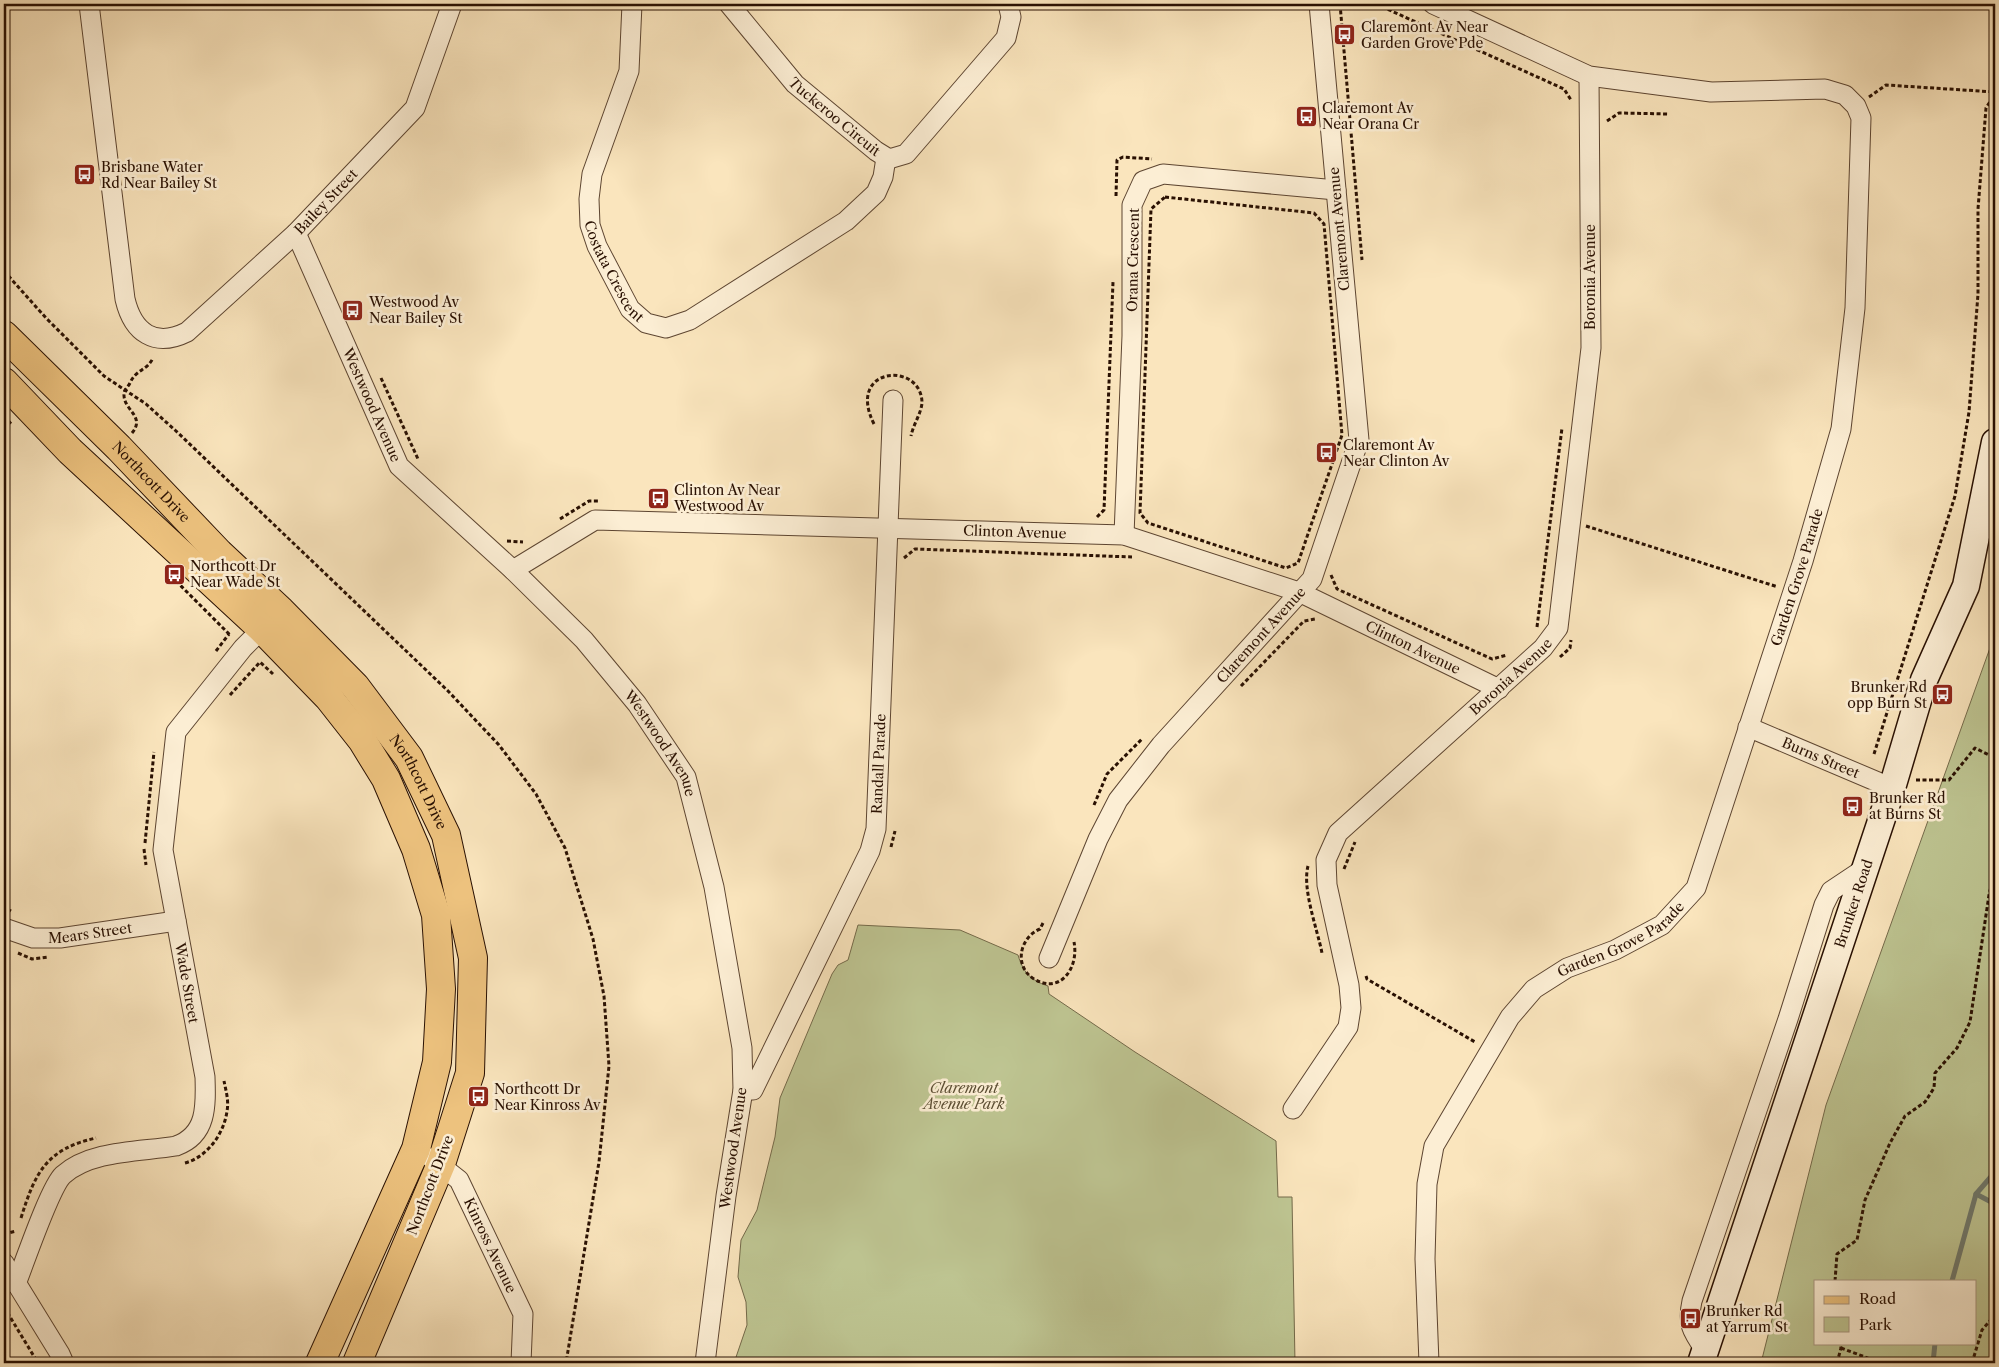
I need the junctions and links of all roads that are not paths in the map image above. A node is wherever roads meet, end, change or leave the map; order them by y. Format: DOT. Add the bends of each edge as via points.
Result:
graph roads {
  1 [pos="89,4"];
  2 [pos="452,4"];
  3 [pos="632,4"];
  4 [pos="730,4"];
  5 [pos="1008,4"];
  6 [pos="1319,4"];
  7 [pos="1433,4"];
  8 [pos="1589,76"];
  9 [pos="886,158"];
  10 [pos="1336,190"];
  11 [pos="296,233"];
  12 [pos="4,335"];
  13 [pos="4,382"];
  14 [pos="893,400"];
  15 [pos="1995,442"];
  16 [pos="886,528"];
  17 [pos="1124,535"];
  18 [pos="513,570"];
  19 [pos="1299,592"];
  20 [pos="282,610"];
  21 [pos="262,629"];
  22 [pos="1499,689"];
  23 [pos="1748,727"];
  24 [pos="1892,788"];
  25 [pos="8,919"];
  26 [pos="176,921"];
  27 [pos="1049,958"];
  28 [pos="744,1090"];
  29 [pos="1293,1109"];
  30 [pos="416,1149"];
  31 [pos="441,1164"];
  32 [pos="4,1263"];
  33 [pos="16,1284"];
  34 [pos="1703,1356"];
  35 [pos="64,1363"];
  36 [pos="320,1363"];
  37 [pos="357,1363"];
  38 [pos="521,1363"];
  39 [pos="705,1363"];
  40 [pos="1429,1363"];
  1 -- 11 [label="street, Bailey Street" via="125,299 130,315 142,332 158,339 174,338 187,332"];
  2 -- 11 [label="street, Bailey Street" via="415,108"];
  3 -- 9 [label="street, Costata Crescent" via="629,71 592,174 588,199 590,225 597,246 630,309 646,323 666,328 690,320 846,221 876,193"];
  4 -- 9 [label="street, Tuckeroo Circuit" via="795,84"];
  5 -- 9 [label="street, Tuckeroo Circuit" via="1012,17 1006,38 906,154"];
  6 -- 10 [label="street, Claremont Avenue"];
  7 -- 8 [label="street"];
  8 -- 22 [label="street, Boronia Avenue" via="1591,348 1558,628 1543,648"];
  8 -- 23 [label="street, Garden Grove Parade" via="1711,92 1825,89 1845,95 1856,106 1861,118 1855,308 1841,429 1793,592"];
  10 -- 17 [label="street, Orana Crescent" via="1163,174 1143,180 1132,205 1132,336"];
  10 -- 19 [label="street, Claremont Avenue" via="1359,440 1312,579"];
  11 -- 18 [label="street, Westwood Avenue" via="399,466"];
  12 -- 20 [label="main road, Northcott Drive" via="119,448 219,553"];
  13 -- 21 [label="main road, Northcott Drive" via="70,451"];
  14 -- 16 [label="street, Randall Parade"];
  15 -- 24 [label="main road, Brunker Road" via="1966,586 1924,680"];
  16 -- 17 [label="street, Clinton Avenue"];
  16 -- 18 [label="street, Clinton Avenue" via="595,520"];
  16 -- 28 [label="street, Randall Parade" via="876,829 870,851 777,1044 753,1090"];
  17 -- 19 [label="street, Clinton Avenue"];
  18 -- 28 [label="street, Westwood Avenue" via="584,640 637,704 686,777 714,888 742,1048"];
  19 -- 22 [label="street, Clinton Avenue"];
  19 -- 27 [label="street, Claremont Avenue" via="1161,745 1118,800 1098,839"];
  20 -- 21 [label="street, Wade Street"];
  20 -- 31 [label="main road, Northcott Drive" via="355,686 410,758 446,835 473,958 470,1073"];
  21 -- 26 [label="street, Wade Street" via="176,732 163,850"];
  21 -- 30 [label="main road, Northcott Drive" via="329,698 362,740 386,779 416,849 436,915 441,989 437,1062"];
  22 -- 29 [label="street, Boronia Avenue" via="1338,833 1326,860 1327,886 1349,985 1351,1008 1348,1027"];
  23 -- 24 [label="street, Burns Street"];
  23 -- 40 [label="street, Garden Grove Parade" via="1696,888 1662,925 1615,950 1567,968 1534,989 1510,1017 1434,1146 1426,1184"];
  24 -- 34 [label="main road, Brunker Road"];
  25 -- 26 [label="street, Mears Street" via="33,938 60,938"];
  26 -- 33 [label="street, Wade Street" via="205,1077 206,1106 200,1125 188,1142 95,1158 61,1176"];
  28 -- 39 [label="street, Westwood Avenue" via="726,1196"];
  30 -- 31 [label="street, Kinross Avenue"];
  30 -- 36 [label="main road, Northcott Drive"];
  31 -- 37 [label="main road, Northcott Drive"];
  31 -- 38 [label="street, Kinross Avenue" via="459,1180 523,1314"];
  32 -- 33 [label="street"];
  33 -- 35 [label="street"];
}
